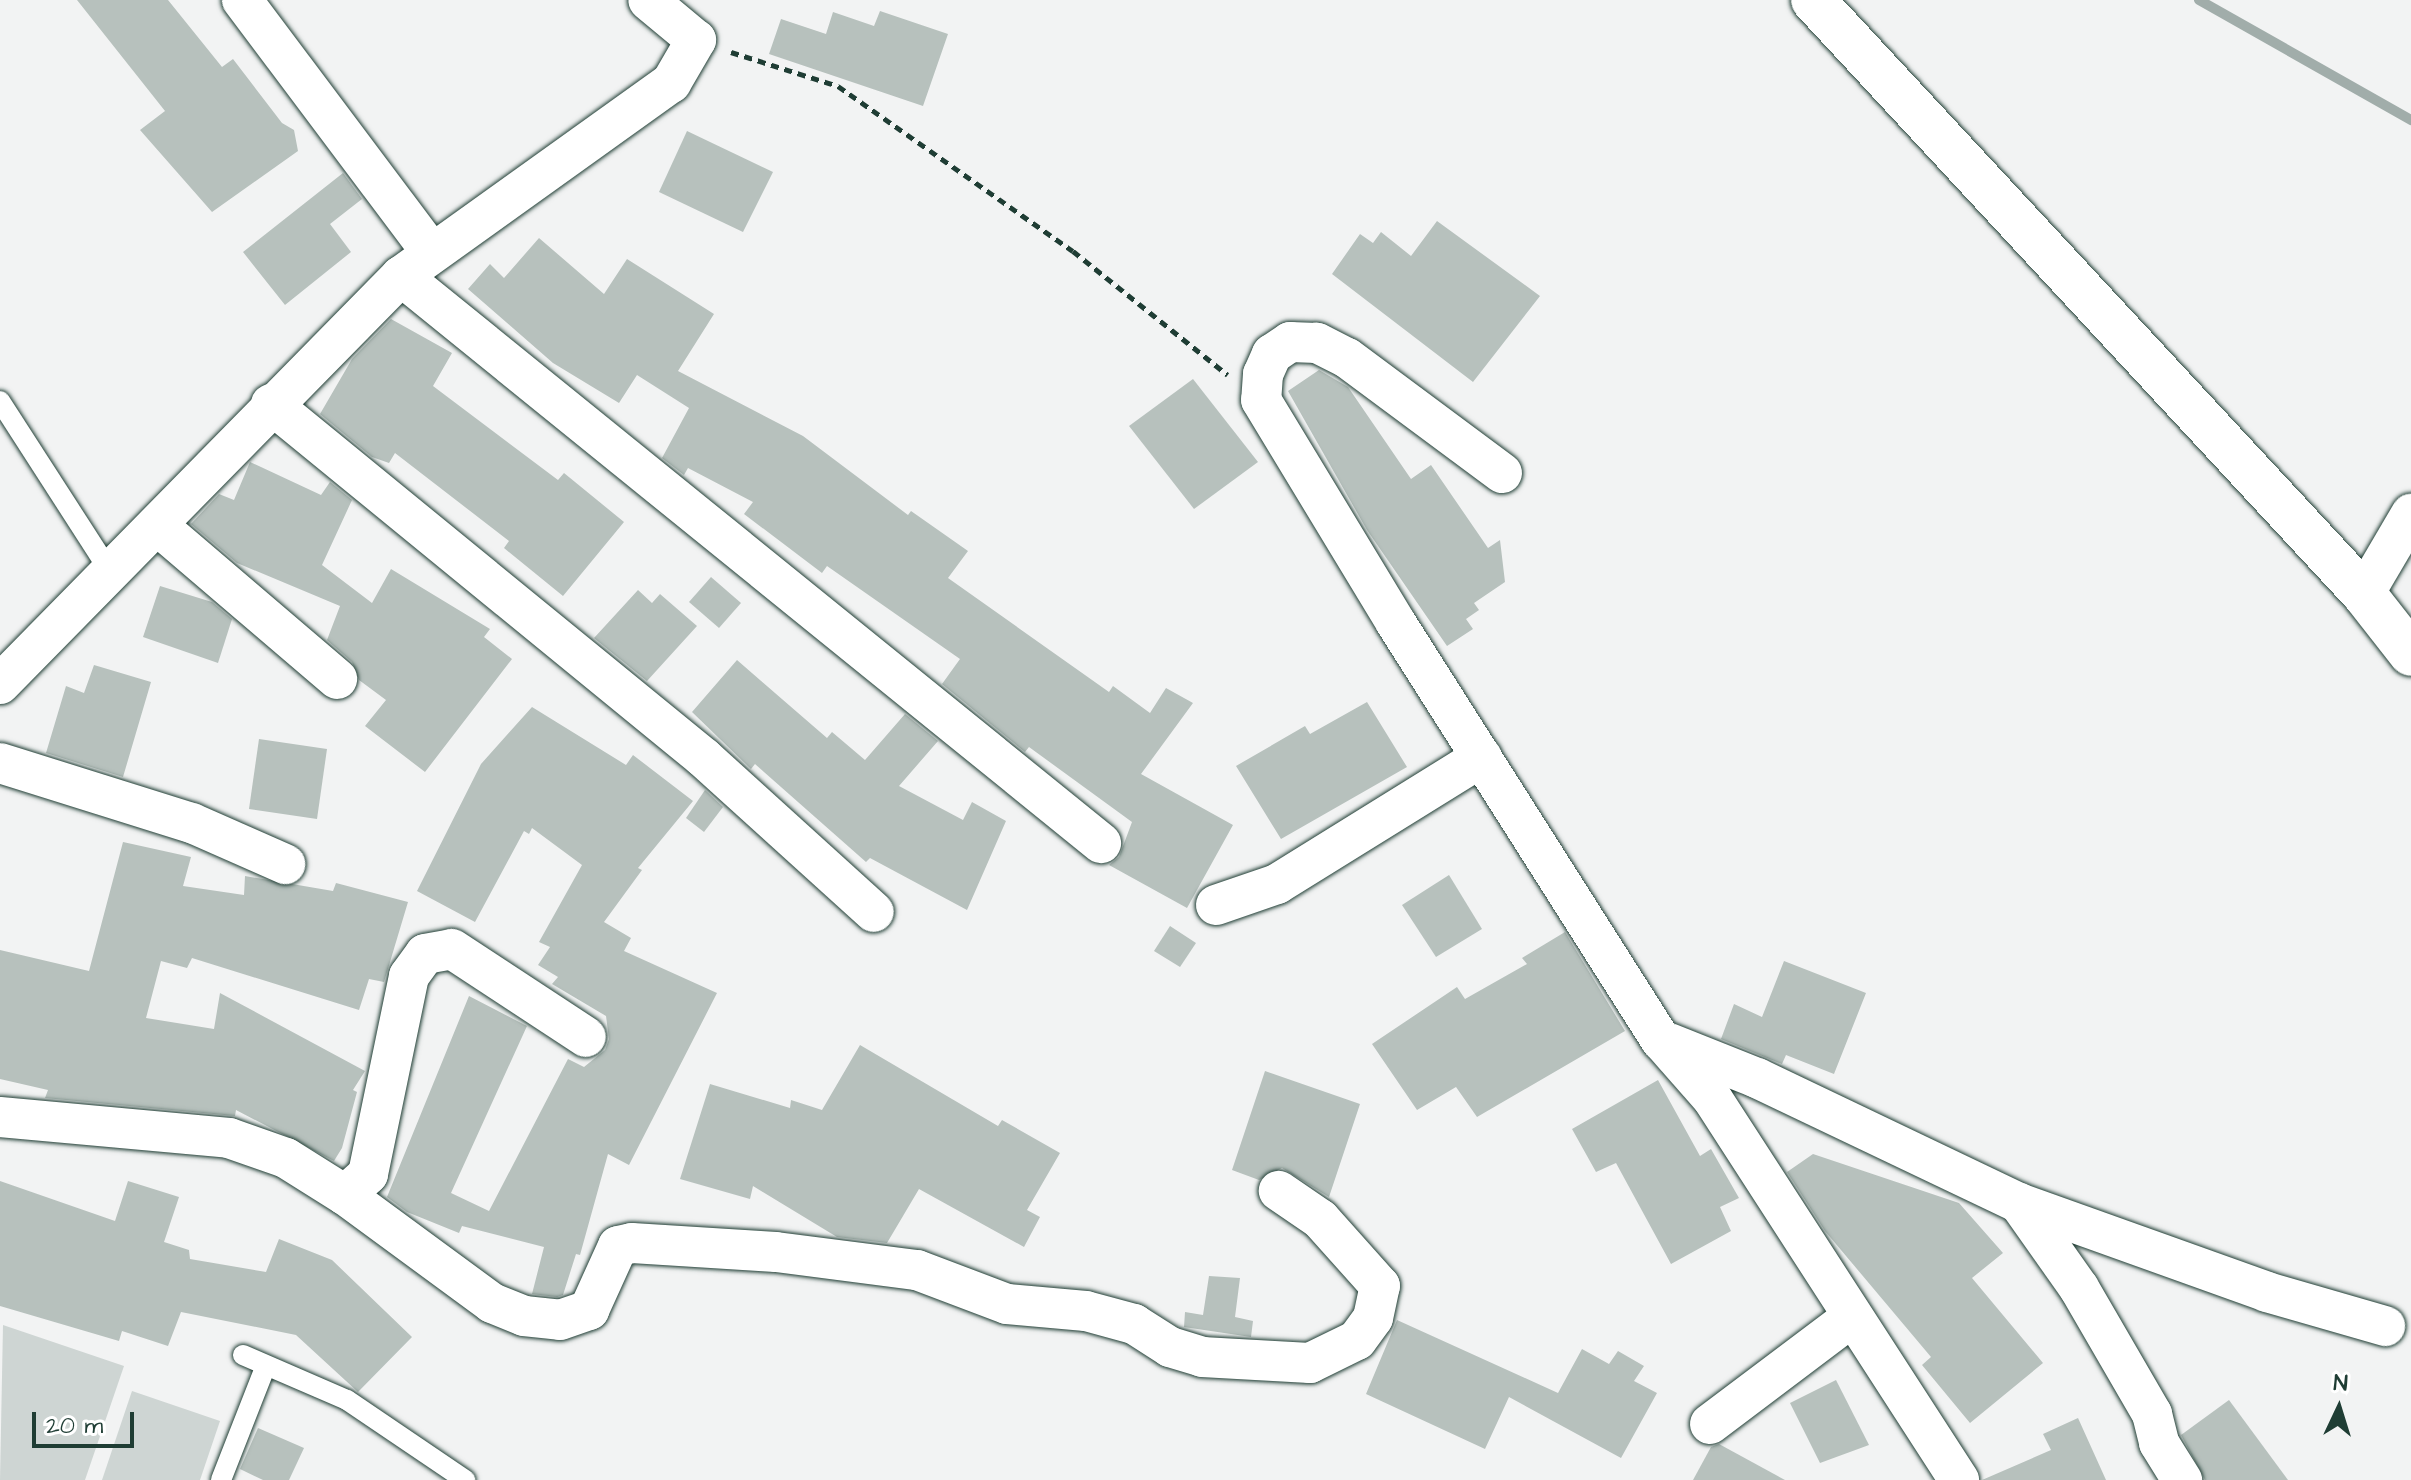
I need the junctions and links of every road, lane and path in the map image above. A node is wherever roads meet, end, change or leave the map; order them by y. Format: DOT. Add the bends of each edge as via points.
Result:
graph roads {
  1 [pos="242,0"];
  2 [pos="648,0"];
  3 [pos="1813,0"];
  4 [pos="696,40"];
  5 [pos="416,264"];
  6 [pos="1261,400"];
  7 [pos="0,401"];
  8 [pos="271,404"];
  9 [pos="1502,473"];
  10 [pos="2411,514"];
  11 [pos="157,525"];
  12 [pos="110,572"];
  13 [pos="2364,594"];
  14 [pos="2411,654"];
  15 [pos="337,679"];
  16 [pos="0,684"];
  17 [pos="1482,757"];
  18 [pos="0,763"];
  19 [pos="1101,843"];
  20 [pos="285,864"];
  21 [pos="1216,905"];
  22 [pos="874,912"];
  23 [pos="586,1037"];
  24 [pos="1661,1040"];
  25 [pos="0,1117"];
  26 [pos="1279,1191"];
  27 [pos="345,1195"];
  28 [pos="2019,1203"];
  29 [pos="1852,1317"];
  30 [pos="2385,1326"];
  31 [pos="243,1355"];
  32 [pos="266,1365"];
  33 [pos="1710,1424"];
  34 [pos="221,1480"];
  35 [pos="465,1480"];
  36 [pos="1959,1480"];
  37 [pos="2182,1480"];
  1 -- 5 [label="street"];
  2 -- 4 [label="street"];
  3 -- 13 [label="street"];
  4 -- 5 [label="street" via="671,83"];
  4 -- 6 [label="path" via="838,86 1073,251"];
  5 -- 8 [label="street"];
  5 -- 19 [label="street"];
  6 -- 9 [label="street" via="1263,374 1272,354 1290,342 1317,343 1347,358"];
  6 -- 17 [label="street"];
  7 -- 12 [label="lane"];
  8 -- 11 [label="street"];
  8 -- 22 [label="street" via="704,758"];
  10 -- 13 [label="street"];
  11 -- 12 [label="street"];
  11 -- 15 [label="street"];
  12 -- 16 [label="street"];
  13 -- 14 [label="street"];
  17 -- 21 [label="street" via="1277,884"];
  17 -- 24 [label="street"];
  18 -- 20 [label="street" via="192,823"];
  23 -- 27 [label="street" via="452,949 425,954 409,976 368,1174"];
  24 -- 28 [label="street" via="1757,1078"];
  24 -- 29 [label="street" via="1712,1098"];
  25 -- 27 [label="street" via="229,1138 286,1158"];
  26 -- 27 [label="street" via="1320,1219 1380,1286 1373,1318 1357,1340 1310,1363 1202,1357 1170,1347 1134,1324 1086,1311 1007,1304 917,1270 680,1246 618,1246 589,1310 560,1320 524,1316 492,1303"];
  28 -- 30 [label="street" via="2267,1292"];
  28 -- 37 [label="street" via="2079,1288 2152,1414 2159,1443"];
  29 -- 33 [label="street"];
  29 -- 36 [label="street"];
  31 -- 32 [label="lane"];
  32 -- 34 [label="lane"];
  32 -- 35 [label="lane" via="347,1400"];
}
